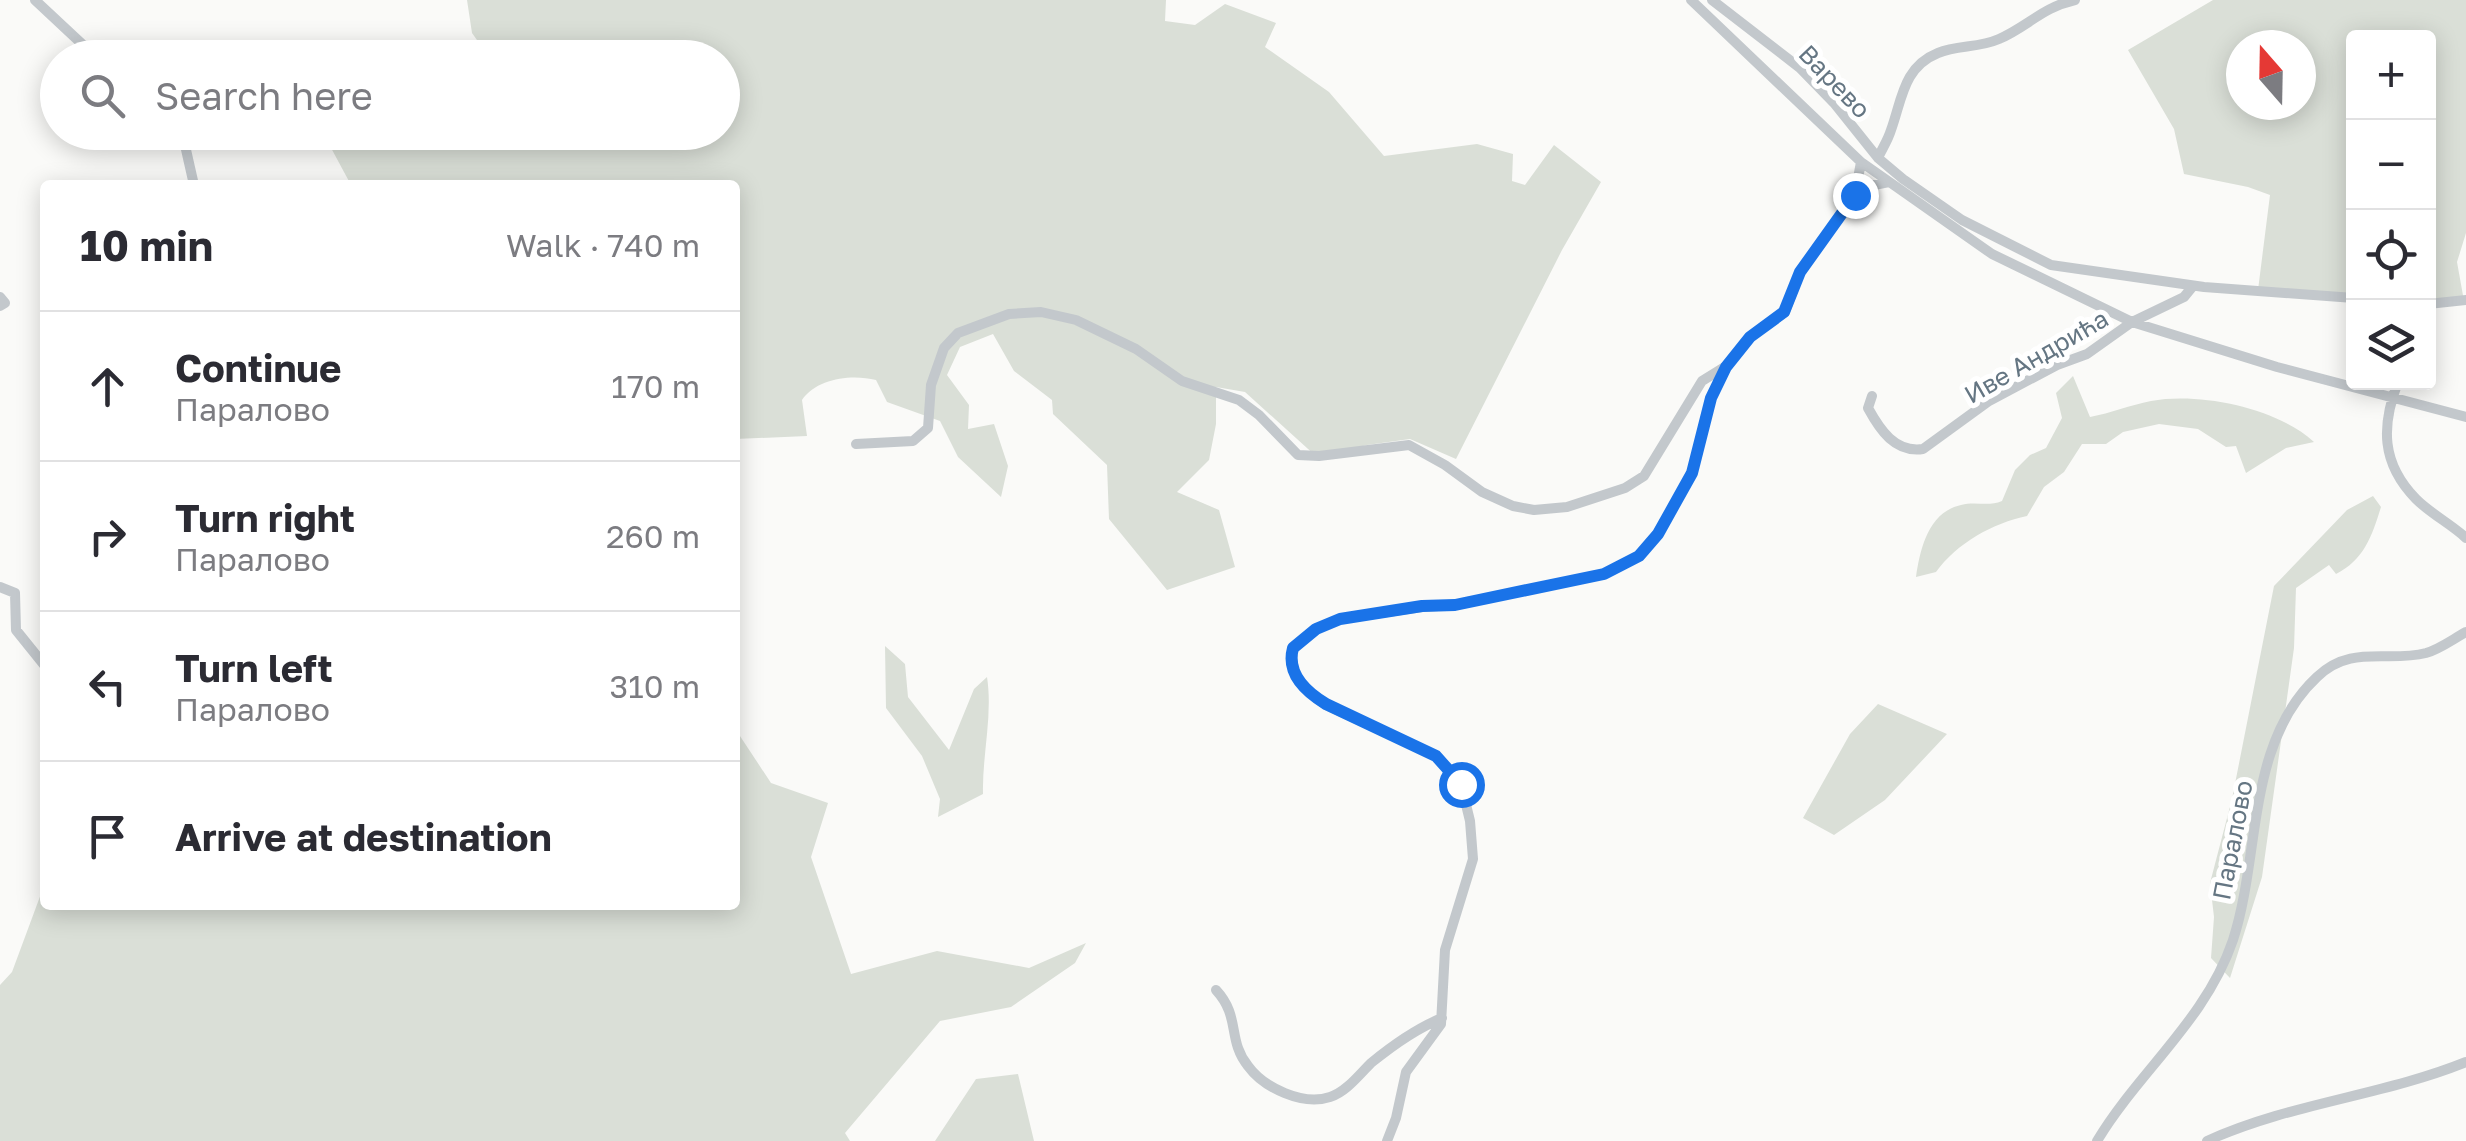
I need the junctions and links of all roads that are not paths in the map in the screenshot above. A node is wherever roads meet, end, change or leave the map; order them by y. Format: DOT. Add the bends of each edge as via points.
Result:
graph roads {
  1 [pos="35,0"];
  2 [pos="1691,0"];
  3 [pos="1712,0"];
  4 [pos="2075,0"];
  5 [pos="77,40"];
  6 [pos="186,150"];
  7 [pos="1878,158"];
  8 [pos="1861,162"];
  9 [pos="193,180"];
  10 [pos="1889,182"];
  11 [pos="1855,195"];
  12 [pos="2193,286"];
  13 [pos="0,297"];
  14 [pos="2346,297"];
  15 [pos="2466,300"];
  16 [pos="2436,303"];
  17 [pos="0,306"];
  18 [pos="2132,322"];
  19 [pos="1726,367"];
  20 [pos="2395,390"];
  21 [pos="1872,396"];
  22 [pos="2393,396"];
  23 [pos="2466,417"];
  24 [pos="856,444"];
  25 [pos="2466,538"];
  26 [pos="0,586"];
  27 [pos="2466,632"];
  28 [pos="40,660"];
  29 [pos="1216,990"];
  30 [pos="1442,1018"];
  31 [pos="2466,1062"];
  32 [pos="1387,1141"];
  33 [pos="2097,1141"];
  34 [pos="2207,1141"];
  1 -- 5 [label="street"];
  2 -- 8 [label="street"];
  3 -- 7 [label="street, Варево" via="1800,68"];
  4 -- 7 [label="street" via="2052,5 2001,38 1938,53 1914,70"];
  6 -- 9 [label="street"];
  7 -- 12 [label="street, Иве Андрића" via="1962,220 2036,260"];
  8 -- 10 [label="street"];
  8 -- 11 [label="street"];
  10 -- 11 [label="street"];
  10 -- 18 [label="street" via="1992,254"];
  11 -- 19 [label="street" via="1800,272 1784,312 1750,337"];
  12 -- 14 [label="street, Иве Андрића"];
  12 -- 18 [label="street, Иве Андрића" via="2164,309"];
  13 -- 17 [label="street"];
  15 -- 16 [label="street"];
  18 -- 21 [label="street, Иве Андрића" via="2087,354 1989,401 1924,449 1897,445 1879,428 1868,408"];
  18 -- 22 [label="street"];
  19 -- 24 [label="street" via="1702,381 1644,476 1566,507 1534,510 1482,492 1409,445 1298,455 1238,400 1182,380 1136,348 1076,320 1041,312 1009,314 958,333 944,348 931,385 928,428 913,441"];
  19 -- 30 [label="street" via="1692,473 1658,534 1630,562 1604,574 1467,603 1352,616 1316,629 1293,648 1293,671 1311,694 1436,756 1461,784 1472,859 1444,950"];
  20 -- 22 [label="street"];
  22 -- 23 [label="street"];
  22 -- 25 [label="street" via="2386,442 2397,473 2417,499"];
  26 -- 28 [label="street" via="15,593 16,630"];
  27 -- 33 [label="street, Паралово" via="2425,653 2366,654 2336,663 2296,702 2265,772 2233,940 2214,983 2182,1035"];
  29 -- 30 [label="street" via="1230,1005 1247,1066 1303,1100 1344,1090 1407,1035"];
  30 -- 32 [label="street" via="1406,1072"];
  31 -- 34 [label="street"];
}
